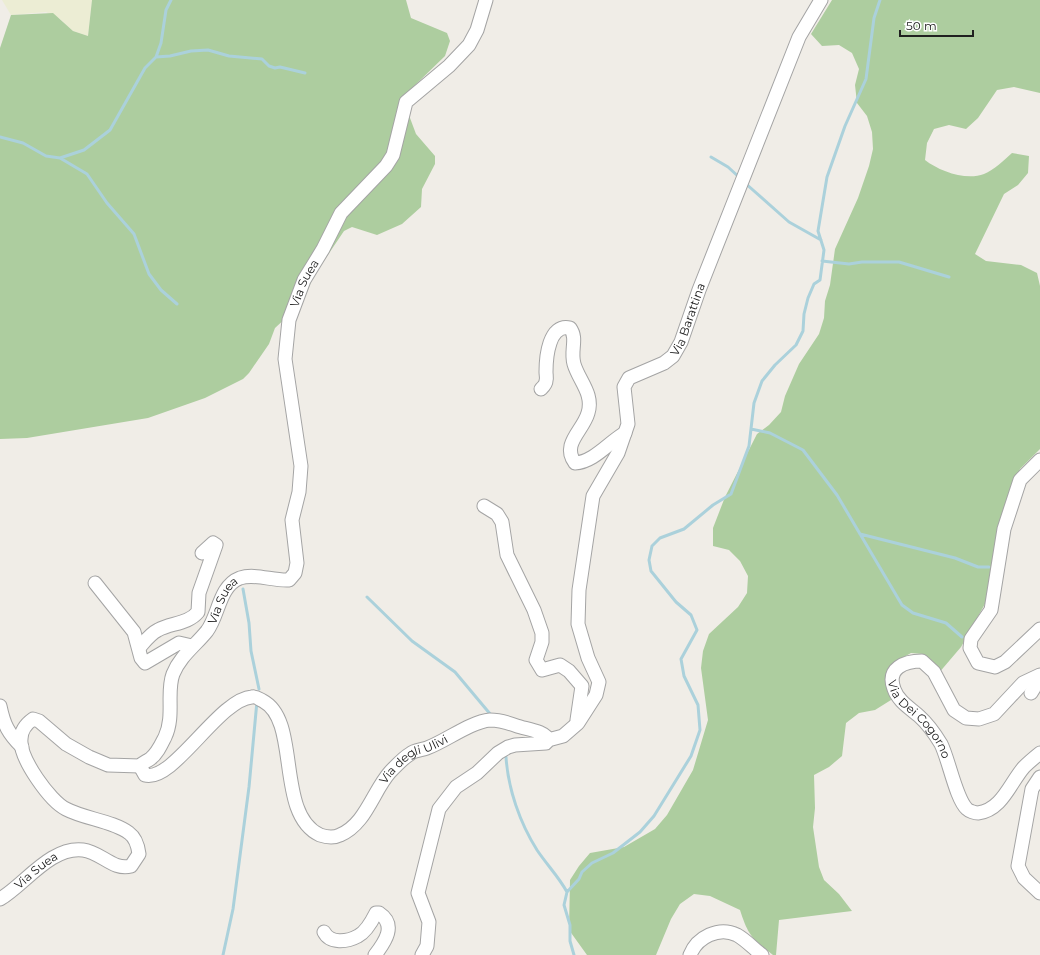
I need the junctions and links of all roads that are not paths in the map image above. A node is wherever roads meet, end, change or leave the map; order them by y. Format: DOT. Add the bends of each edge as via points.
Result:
graph roads {
  1 [pos="486,0"];
  2 [pos="821,0"];
  3 [pos="541,389"];
  4 [pos="625,433"];
  5 [pos="1040,460"];
  6 [pos="484,506"];
  7 [pos="202,553"];
  8 [pos="95,583"];
  9 [pos="1040,629"];
  10 [pos="192,646"];
  11 [pos="139,648"];
  12 [pos="1040,675"];
  13 [pos="0,706"];
  14 [pos="578,723"];
  15 [pos="548,740"];
  16 [pos="22,747"];
  17 [pos="1040,753"];
  18 [pos="140,766"];
  19 [pos="1040,777"];
  20 [pos="1040,893"];
  21 [pos="0,899"];
  22 [pos="324,932"];
  23 [pos="375,955"];
  24 [pos="422,955"];
  25 [pos="690,955"];
  26 [pos="762,955"];
  1 -- 10 [label="street, Via Suea" via="478,30 469,45 450,66 406,102 394,155 341,213 304,280 289,320 285,359 301,466 292,520 297,563 295,574 289,580 278,581 257,576 240,578 227,588 207,630"];
  2 -- 4 [label="street, Via Barattina" via="799,37 681,342 673,356 664,363 629,378 624,387 628,424"];
  3 -- 4 [label="street" via="546,382 547,354 551,340 558,330 570,328 574,338 572,354 576,370 590,404 588,414 569,448 570,456 575,462 582,462"];
  4 -- 14 [label="street, Via Barattina" via="618,453 593,496 579,590 578,624 588,658 599,682 596,695"];
  5 -- 9 [label="street" via="1020,480 1004,529 990,610 971,639 970,648 978,663 995,667 1005,662"];
  6 -- 14 [label="street" via="498,514 502,522 507,555 534,610 542,633 536,660 538,665 542,670 560,665 582,686 576,719"];
  7 -- 11 [label="street" via="214,543 216,545 199,593 198,612 191,618 158,630"];
  8 -- 11 [label="street" via="134,632"];
  10 -- 11 [label="street" via="179,643 145,663"];
  10 -- 18 [label="street, Via Suea" via="173,674 170,684 170,723 166,736 157,752"];
  12 -- 17 [label="street, Via Dei Cogorno" via="1023,683 994,714 979,719 966,718 954,710 934,672 922,662 909,662 898,667 893,676 894,689 902,702 934,733 944,750 962,802 968,810 977,813 990,810 1002,800 1024,767"];
  13 -- 16 [label="street" via="4,724"];
  14 -- 15 [label="street, Via Barattina" via="562,736"];
  15 -- 18 [label="street, Via degli Ulivi" via="545,734 508,723 490,720 478,723 441,743 411,753 390,772 354,825 340,836 326,837 316,833 305,821 296,804 283,730 267,703 255,696 247,697 231,707 182,755 159,772 146,775"];
  15 -- 24 [label="street" via="539,744 515,744 498,753 477,773 456,786 439,809 418,893 429,922 427,946"];
  16 -- 18 [label="street" via="20,740 23,730 33,719 39,721 66,744 89,757 108,765"];
  16 -- 21 [label="street, Via Suea" via="32,771 64,808 129,833 136,841 139,854 131,866 124,868 83,850 66,852 52,858 31,873 14,891"];
  19 -- 20 [label="street" via="1032,789 1018,866 1024,878"];
  22 -- 23 [label="street" via="327,938 333,941 358,936 376,913 379,913 387,919 389,928 388,935"];
  25 -- 26 [label="street" via="702,938 726,931 737,935"];
}
